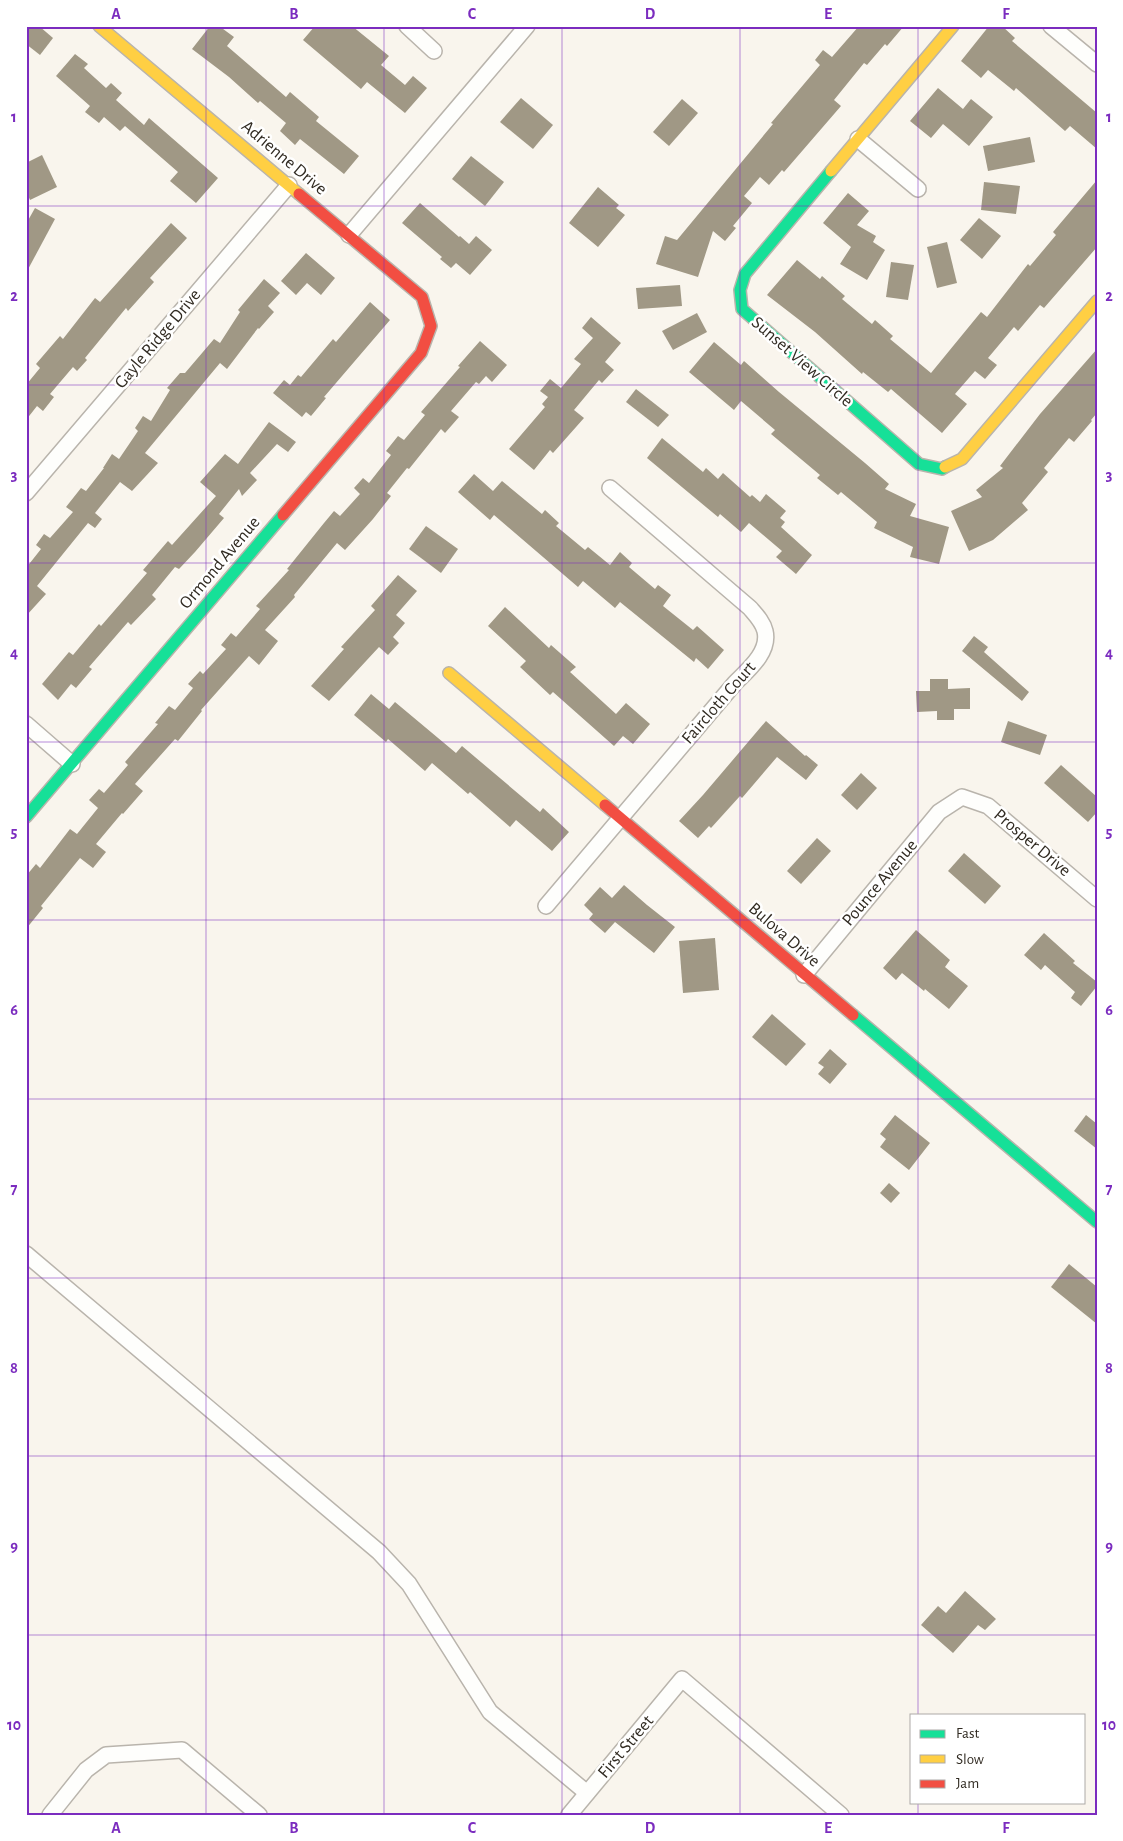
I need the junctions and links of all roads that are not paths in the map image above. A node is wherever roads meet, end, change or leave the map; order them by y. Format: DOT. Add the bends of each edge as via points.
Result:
graph roads {
  1 [pos="99,26"];
  2 [pos="407,26"];
  3 [pos="527,26"];
  4 [pos="953,26"];
  5 [pos="1051,26"];
  6 [pos="434,51"];
  7 [pos="1097,64"];
  8 [pos="858,139"];
  9 [pos="289,185"];
  10 [pos="918,189"];
  11 [pos="349,235"];
  12 [pos="1097,301"];
  13 [pos="431,326"];
  14 [pos="610,488"];
  15 [pos="26,494"];
  16 [pos="449,673"];
  17 [pos="26,724"];
  18 [pos="72,764"];
  19 [pos="962,797"];
  20 [pos="26,817"];
  21 [pos="621,817"];
  22 [pos="1097,899"];
  23 [pos="546,906"];
  24 [pos="804,975"];
  25 [pos="1097,1222"];
  26 [pos="26,1254"];
  27 [pos="587,1793"];
  28 [pos="50,1815"];
  29 [pos="259,1815"];
  30 [pos="569,1815"];
  31 [pos="841,1815"];
  1 -- 9 [label="street, Adrienne Drive"];
  2 -- 6 [label="street"];
  3 -- 11 [label="street"];
  4 -- 8 [label="street, Sunset View Circle"];
  5 -- 7 [label="street"];
  8 -- 10 [label="street"];
  8 -- 12 [label="street, Sunset View Circle" via="745,274 740,290 742,309 919,464 942,469 962,459"];
  9 -- 11 [label="street, Adrienne Drive"];
  9 -- 15 [label="street, Gayle Ridge Drive"];
  11 -- 13 [label="street, Adrienne Drive" via="422,298"];
  13 -- 18 [label="street, Ormond Avenue" via="420,353"];
  14 -- 21 [label="street, Faircloth Court" via="750,608 766,632 764,648 754,664"];
  16 -- 21 [label="street, Bulova Drive"];
  17 -- 18 [label="street"];
  18 -- 20 [label="street, Ormond Avenue"];
  19 -- 22 [label="street, Prosper Drive" via="988,806"];
  19 -- 24 [label="street, Pounce Avenue" via="939,812"];
  21 -- 23 [label="street"];
  21 -- 24 [label="street, Bulova Drive"];
  24 -- 25 [label="street, Bulova Drive"];
  26 -- 27 [label="street" via="379,1552 409,1584 490,1712"];
  27 -- 30 [label="street, First Street"];
  27 -- 31 [label="street, First Street" via="682,1679"];
  28 -- 29 [label="street" via="86,1770 106,1754 182,1750"];
}
